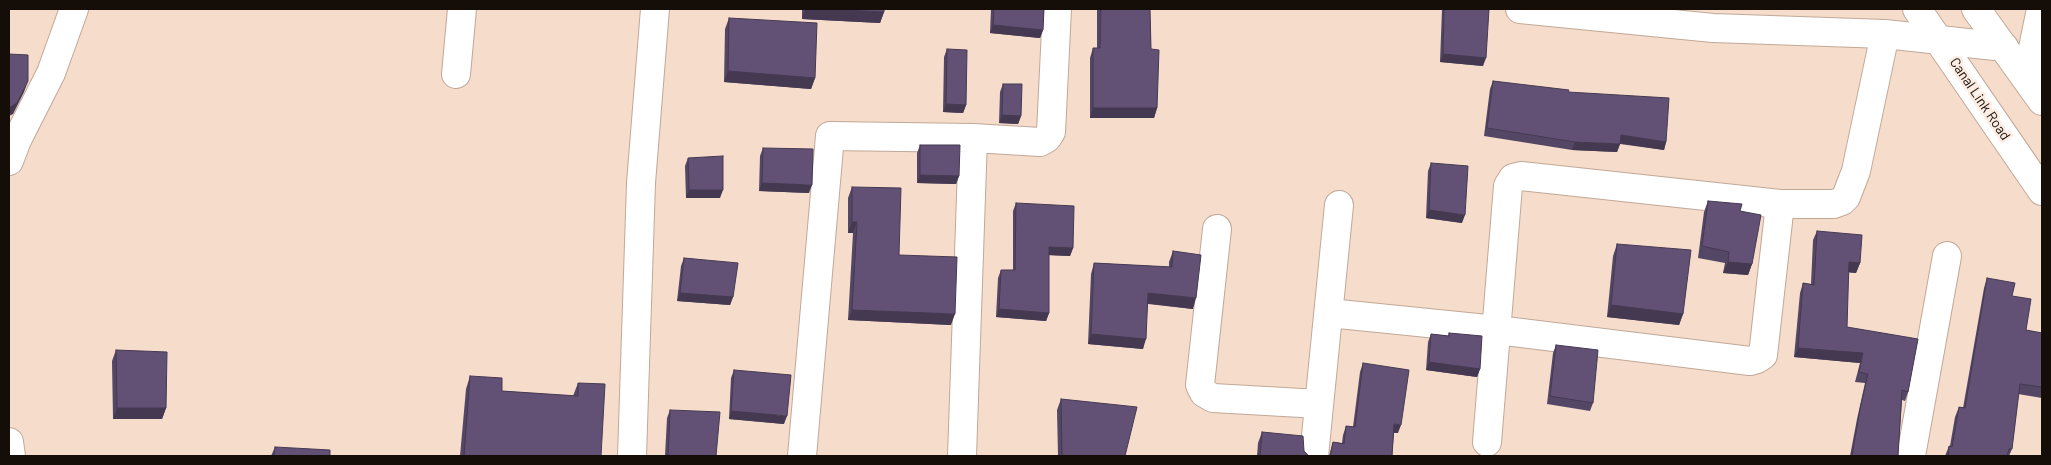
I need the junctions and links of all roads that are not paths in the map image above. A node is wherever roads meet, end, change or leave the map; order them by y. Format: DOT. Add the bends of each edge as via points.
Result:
graph roads {
  1 [pos="74,9"];
  2 [pos="462,9"];
  3 [pos="655,9"];
  4 [pos="1057,9"];
  5 [pos="1520,9"];
  6 [pos="1917,9"];
  7 [pos="1976,9"];
  8 [pos="2041,9"];
  9 [pos="1885,34"];
  10 [pos="1940,40"];
  11 [pos="2004,47"];
  12 [pos="456,74"];
  13 [pos="2027,77"];
  14 [pos="2042,101"];
  15 [pos="972,138"];
  16 [pos="9,161"];
  17 [pos="2042,191"];
  18 [pos="1780,204"];
  19 [pos="1339,205"];
  20 [pos="1216,229"];
  21 [pos="1947,256"];
  22 [pos="1329,313"];
  23 [pos="1497,330"];
  24 [pos="1319,404"];
  25 [pos="9,442"];
  26 [pos="1487,442"];
  27 [pos="11,456"];
  28 [pos="632,456"];
  29 [pos="802,456"];
  30 [pos="962,456"];
  31 [pos="1314,456"];
  32 [pos="1911,456"];
  1 -- 16 [label="street" via="51,73"];
  2 -- 12 [label="street"];
  3 -- 28 [label="street" via="641,183"];
  4 -- 15 [label="street" via="1051,132 1040,142"];
  5 -- 9 [label="street" via="1713,28"];
  6 -- 10 [label="street, Canal Link Road"];
  7 -- 11 [label="street"];
  8 -- 13 [label="street"];
  9 -- 10 [label="street"];
  9 -- 18 [label="street" via="1856,171 1846,197 1834,204"];
  10 -- 11 [label="street"];
  10 -- 17 [label="street, Canal Link Road"];
  11 -- 13 [label="street"];
  13 -- 14 [label="street"];
  15 -- 29 [label="street" via="830,136"];
  15 -- 30 [label="street"];
  18 -- 23 [label="street" via="1763,355 1757,360"];
  18 -- 23 [label="street" via="1521,176 1513,178 1508,186"];
  19 -- 22 [label="street"];
  20 -- 24 [label="street" via="1200,385 1204,393 1213,398"];
  21 -- 32 [label="street"];
  22 -- 23 [label="street"];
  22 -- 24 [label="street"];
  23 -- 26 [label="street"];
  24 -- 31 [label="street"];
  25 -- 27 [label="street"];
}
